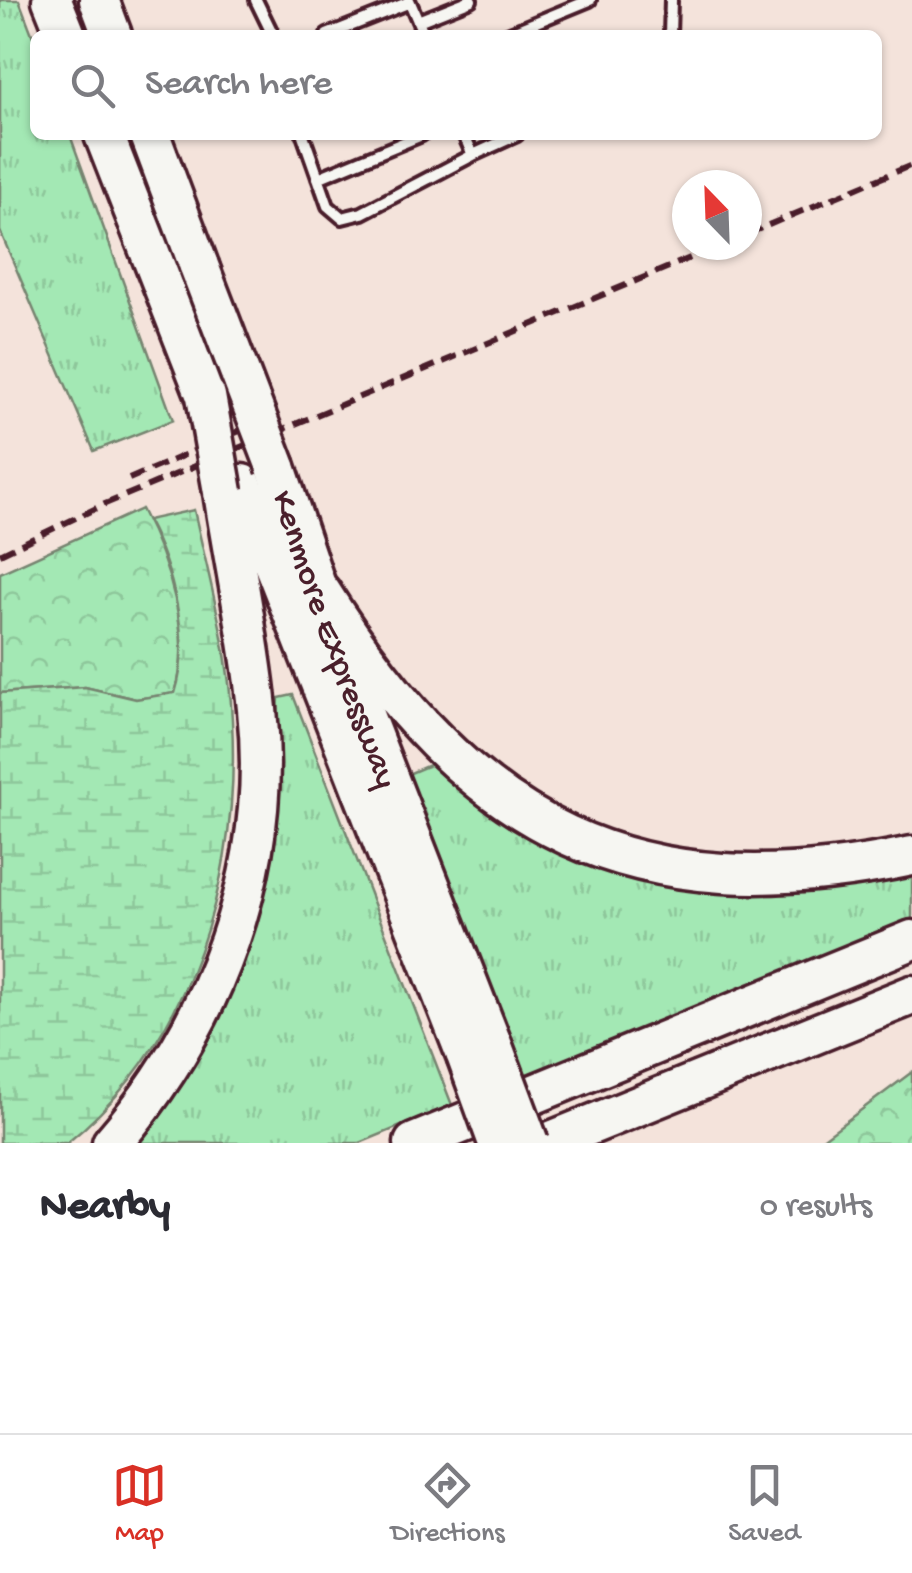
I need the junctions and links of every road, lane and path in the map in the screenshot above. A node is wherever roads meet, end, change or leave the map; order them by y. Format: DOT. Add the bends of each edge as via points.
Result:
graph roads {
  1 [pos="52,0"];
  2 [pos="99,0"];
  3 [pos="256,0"];
  4 [pos="471,0"];
  5 [pos="590,0"];
  6 [pos="670,0"];
  7 [pos="409,1"];
  8 [pos="418,21"];
  9 [pos="64,30"];
  10 [pos="110,30"];
  11 [pos="271,30"];
  12 [pos="339,30"];
  13 [pos="422,30"];
  14 [pos="517,30"];
  15 [pos="670,30"];
  16 [pos="106,140"];
  17 [pos="152,140"];
  18 [pos="305,140"];
  19 [pos="410,140"];
  20 [pos="466,140"];
  21 [pos="506,140"];
  22 [pos="473,155"];
  23 [pos="318,178"];
  24 [pos="232,488"];
  25 [pos="321,592"];
  26 [pos="912,856"];
  27 [pos="912,940"];
  28 [pos="912,995"];
  29 [pos="479,1050"];
  30 [pos="700,1081"];
  31 [pos="112,1143"];
  32 [pos="414,1143"];
  33 [pos="498,1143"];
  34 [pos="529,1143"];
  35 [pos="546,1143"];
  36 [pos="572,1143"];
  1 -- 9 [label="highway"];
  2 -- 10 [label="highway"];
  3 -- 11 [label="lane"];
  4 -- 8 [label="lane"];
  5 -- 14 [label="lane"];
  6 -- 15 [label="lane"];
  7 -- 8 [label="lane"];
  7 -- 12 [label="lane"];
  8 -- 13 [label="lane"];
  16 -- 24 [label="highway, bridge" via="206,396"];
  17 -- 25 [label="highway, Kenmore Expressway, bridge"];
  18 -- 23 [label="lane"];
  19 -- 23 [label="lane"];
  20 -- 22 [label="lane"];
  21 -- 22 [label="lane"];
  22 -- 23 [label="lane" via="342,218 328,206"];
  24 -- 29 [label="highway"];
  24 -- 31 [label="highway, Kenmore Expressway" via="258,710 253,860 244,901 186,1042"];
  25 -- 26 [label="highway" via="357,650 450,758 515,806 584,844 627,860 720,876 816,872"];
  25 -- 29 [label="highway, Kenmore Expressway"];
  27 -- 32 [label="highway"];
  28 -- 30 [label="highway"];
  29 -- 33 [label="highway, bridge"];
  29 -- 34 [label="highway, Kenmore Expressway, bridge"];
  30 -- 35 [label="highway"];
  30 -- 36 [label="highway"];
}
